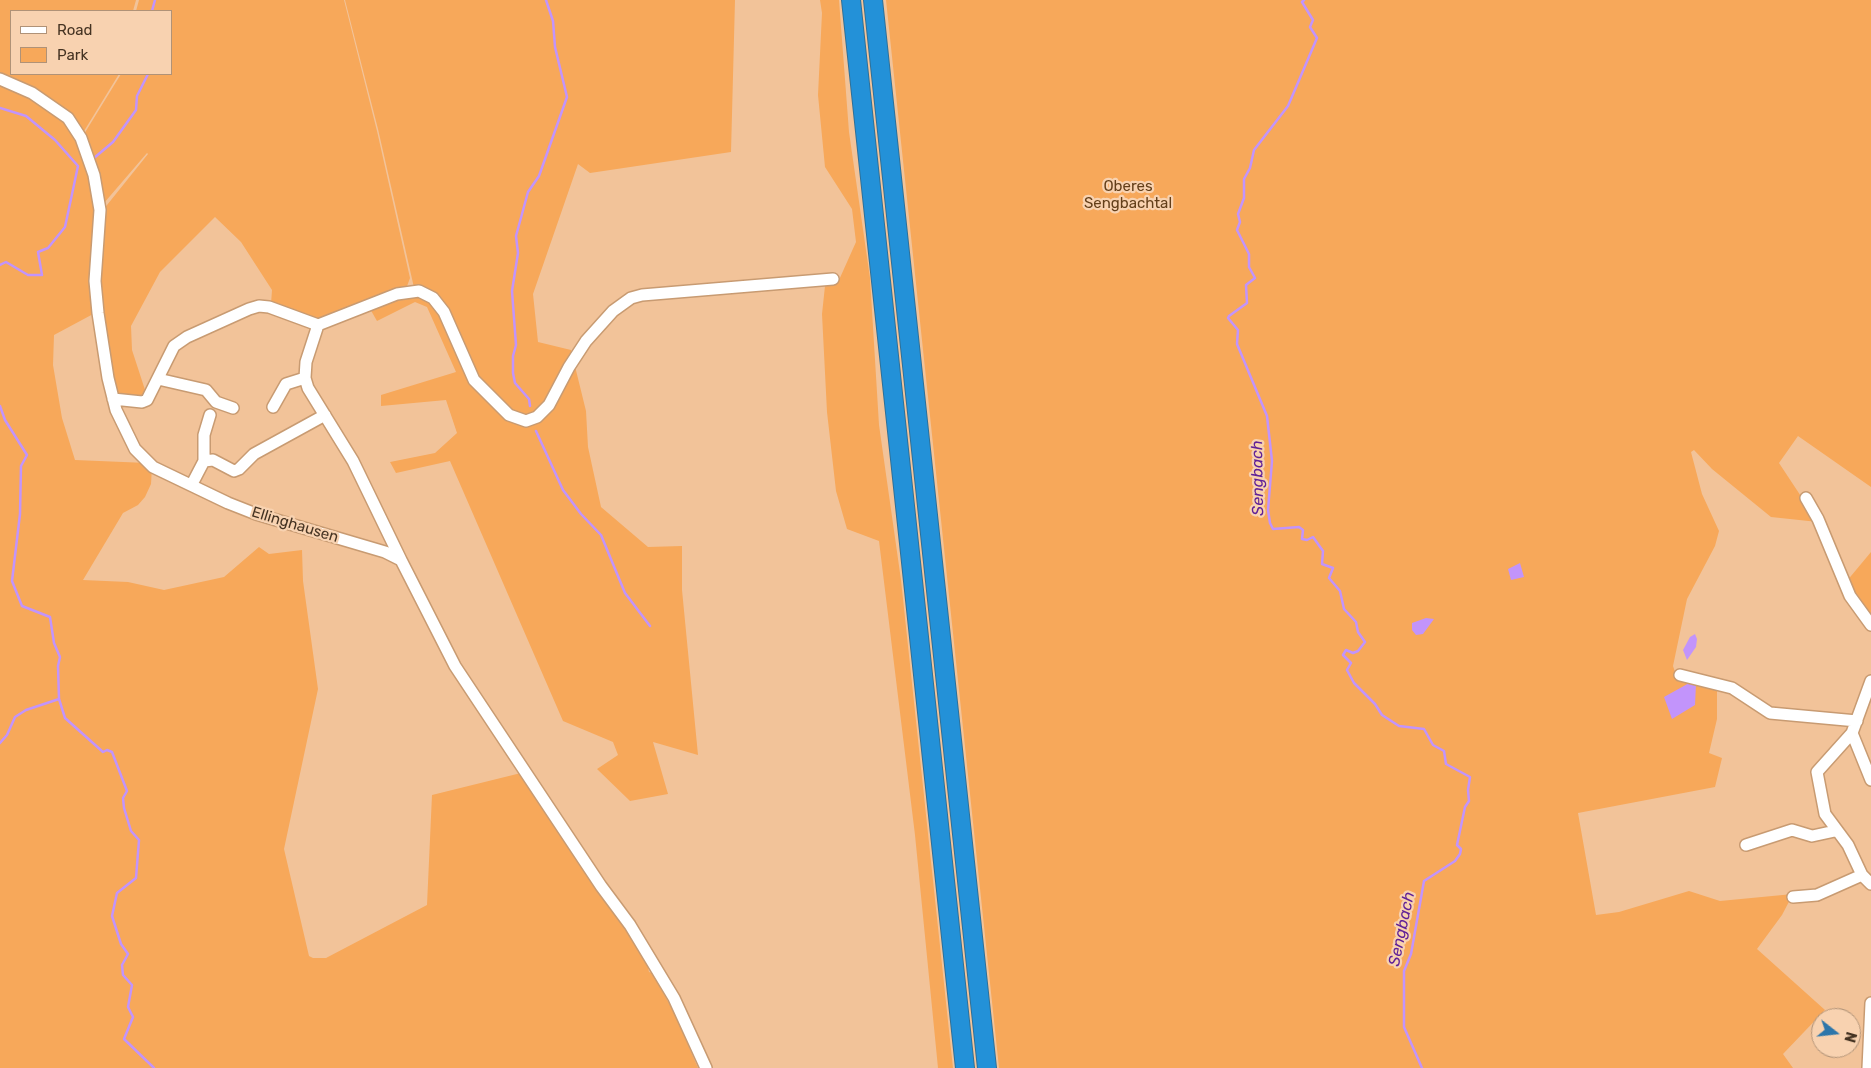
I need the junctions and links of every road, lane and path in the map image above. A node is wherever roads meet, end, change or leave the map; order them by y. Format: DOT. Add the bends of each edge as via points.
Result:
graph roads {
  1 [pos="851,0"];
  2 [pos="873,0"];
  3 [pos="0,79"];
  4 [pos="833,279"];
  5 [pos="318,325"];
  6 [pos="304,378"];
  7 [pos="158,379"];
  8 [pos="114,399"];
  9 [pos="273,407"];
  10 [pos="233,408"];
  11 [pos="210,415"];
  12 [pos="325,415"];
  13 [pos="204,461"];
  14 [pos="192,484"];
  15 [pos="1806,498"];
  16 [pos="401,560"];
  17 [pos="1871,625"];
  18 [pos="1680,675"];
  19 [pos="1871,681"];
  20 [pos="1857,721"];
  21 [pos="1852,733"];
  22 [pos="1871,780"];
  23 [pos="1836,831"];
  24 [pos="1746,845"];
  25 [pos="1862,875"];
  26 [pos="1871,884"];
  27 [pos="1793,897"];
  28 [pos="1871,1003"];
  29 [pos="706,1068"];
  30 [pos="965,1068"];
  31 [pos="987,1068"];
  32 [pos="1868,1068"];
  1 -- 30 [label="highway"];
  2 -- 31 [label="highway"];
  3 -- 8 [label="street" via="32,93 68,118 81,138 94,175 100,210 96,281 98,312"];
  4 -- 5 [label="street" via="631,298 612,311 586,341 554,398 543,412 531,420 515,419 474,380 444,312 427,293 406,292"];
  5 -- 6 [label="street"];
  5 -- 7 [label="street" via="269,307 249,309 179,342 170,351"];
  6 -- 9 [label="street" via="286,384"];
  6 -- 12 [label="street"];
  7 -- 8 [label="street" via="147,400"];
  7 -- 10 [label="street" via="206,390 216,402"];
  8 -- 14 [label="street, Ellinghausen" via="128,437 140,454 154,467"];
  11 -- 13 [label="street" via="204,435"];
  12 -- 13 [label="street" via="254,454 234,471 213,460"];
  12 -- 16 [label="street" via="356,467"];
  13 -- 14 [label="street"];
  14 -- 16 [label="street, Ellinghausen" via="256,514 385,552"];
  15 -- 17 [label="street" via="1850,596"];
  16 -- 29 [label="street" via="455,666 630,925 674,998"];
  18 -- 20 [label="street" via="1732,688 1770,713"];
  19 -- 20 [label="street"];
  20 -- 21 [label="street"];
  21 -- 22 [label="street"];
  21 -- 23 [label="street" via="1817,772 1825,814"];
  23 -- 24 [label="street" via="1812,836 1792,830"];
  23 -- 25 [label="street" via="1848,845"];
  25 -- 26 [label="street"];
  25 -- 27 [label="street" via="1817,895"];
  28 -- 32 [label="street"];
}
